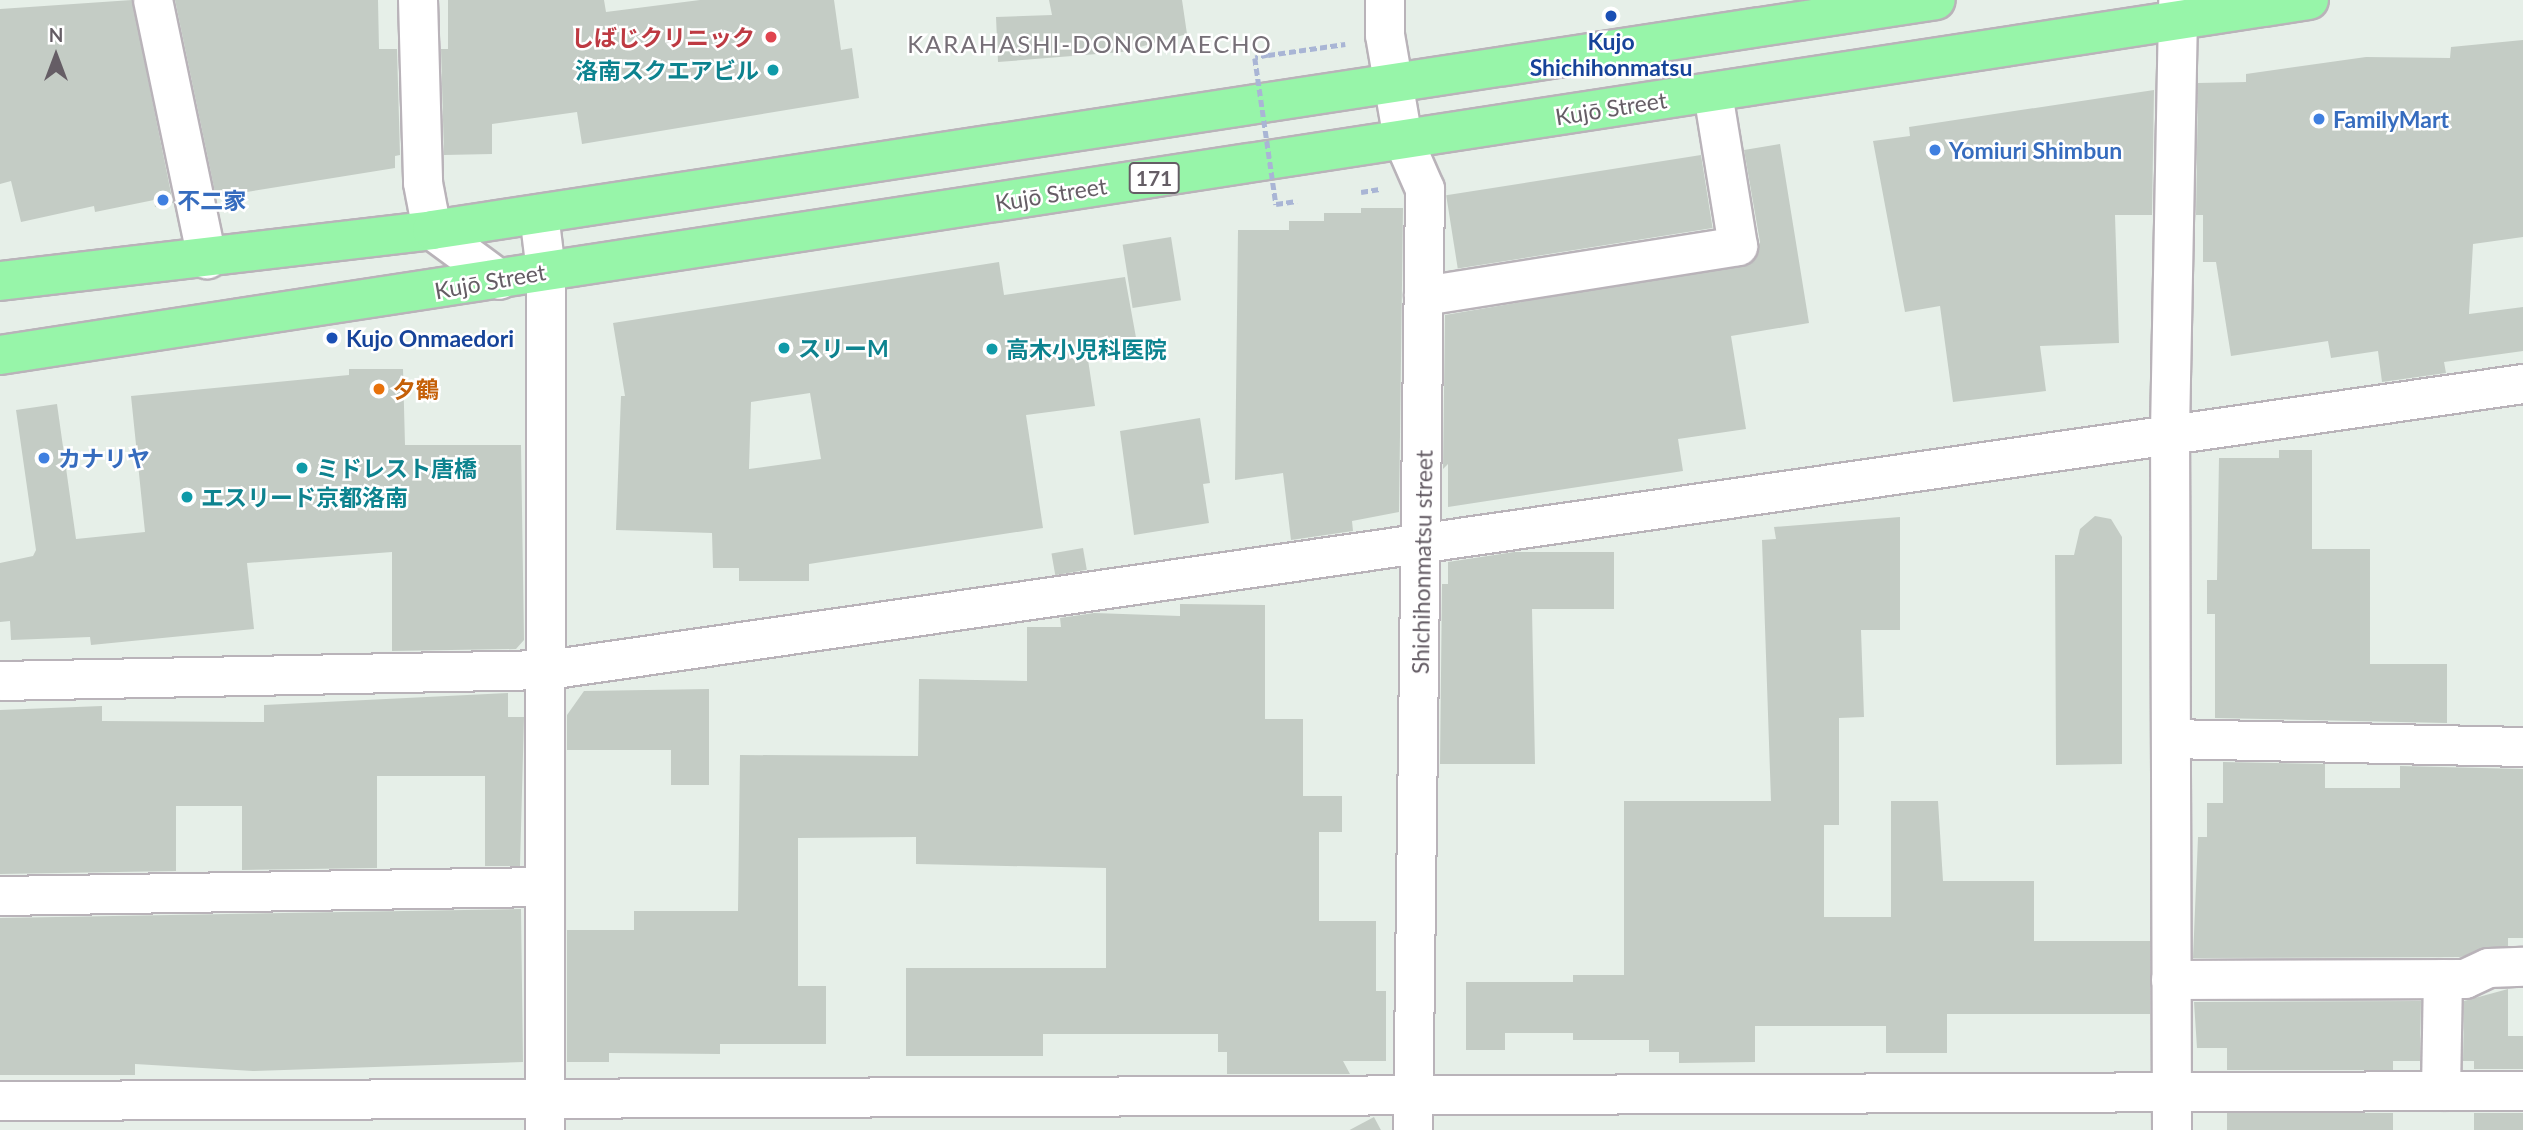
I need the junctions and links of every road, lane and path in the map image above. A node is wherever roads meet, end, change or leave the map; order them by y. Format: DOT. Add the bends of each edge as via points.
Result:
graph roads {
  1 [pos="153,0"];
  2 [pos="418,0"];
  3 [pos="1385,0"];
  4 [pos="1937,0"];
  5 [pos="2309,0"];
  6 [pos="2178,10"];
  7 [pos="1347,44"];
  8 [pos="1392,85"];
  9 [pos="1713,93"];
  10 [pos="1403,139"];
  11 [pos="1297,201"];
  12 [pos="539,214"];
  13 [pos="432,230"];
  14 [pos="207,259"];
  15 [pos="546,271"];
  16 [pos="500,280"];
  17 [pos="0,281"];
  18 [pos="1424,296"];
  19 [pos="0,355"];
  20 [pos="2523,384"];
  21 [pos="2170,431"];
  22 [pos="1423,545"];
  23 [pos="548,670"];
  24 [pos="0,681"];
  25 [pos="2171,739"];
  26 [pos="2523,747"];
  27 [pos="544,887"];
  28 [pos="0,896"];
  29 [pos="2523,967"];
  30 [pos="2443,979"];
  31 [pos="2171,980"];
  32 [pos="2441,1091"];
  33 [pos="2523,1091"];
  34 [pos="2172,1092"];
  35 [pos="1413,1093"];
  36 [pos="0,1101"];
  37 [pos="545,1114"];
  38 [pos="1412,1130"];
  39 [pos="2172,1130"];
  1 -- 14 [label="street"];
  2 -- 13 [label="street" via="423,183"];
  3 -- 8 [label="street, Shichihonmatsu street"];
  4 -- 8 [label="highway"];
  5 -- 6 [label="highway, Kujō Street / 171"];
  6 -- 9 [label="highway, Kujō Street / 171"];
  6 -- 21 [label="street"];
  7 -- 11 [label="path, bridge" via="1255,58 1276,204"];
  8 -- 10 [label="street, Shichihonmatsu street"];
  8 -- 12 [label="highway"];
  9 -- 10 [label="highway, Kujō Street / 171"];
  9 -- 18 [label="street" via="1738,246"];
  10 -- 15 [label="highway, Kujō Street / 171"];
  10 -- 18 [label="street, Shichihonmatsu street" via="1425,189"];
  12 -- 13 [label="highway"];
  12 -- 15 [label="street"];
  13 -- 14 [label="highway"];
  13 -- 16 [label="street"];
  14 -- 17 [label="highway"];
  15 -- 16 [label="highway, Kujō Street / 171"];
  15 -- 23 [label="street"];
  16 -- 19 [label="highway, Kujō Street / 171"];
  18 -- 22 [label="street, Shichihonmatsu street"];
  20 -- 21 [label="street"];
  21 -- 22 [label="street"];
  21 -- 25 [label="street"];
  22 -- 23 [label="street"];
  22 -- 35 [label="street, Shichihonmatsu street"];
  23 -- 24 [label="street"];
  23 -- 27 [label="street"];
  25 -- 26 [label="street"];
  25 -- 31 [label="street"];
  27 -- 28 [label="street"];
  27 -- 37 [label="street"];
  29 -- 30 [label="street"];
  30 -- 31 [label="street"];
  30 -- 32 [label="street"];
  31 -- 34 [label="street"];
  32 -- 33 [label="street"];
  32 -- 34 [label="street"];
  34 -- 35 [label="street"];
  34 -- 39 [label="street"];
  35 -- 37 [label="street"];
  35 -- 38 [label="street, Shichihonmatsu street"];
  36 -- 37 [label="street"];
}
